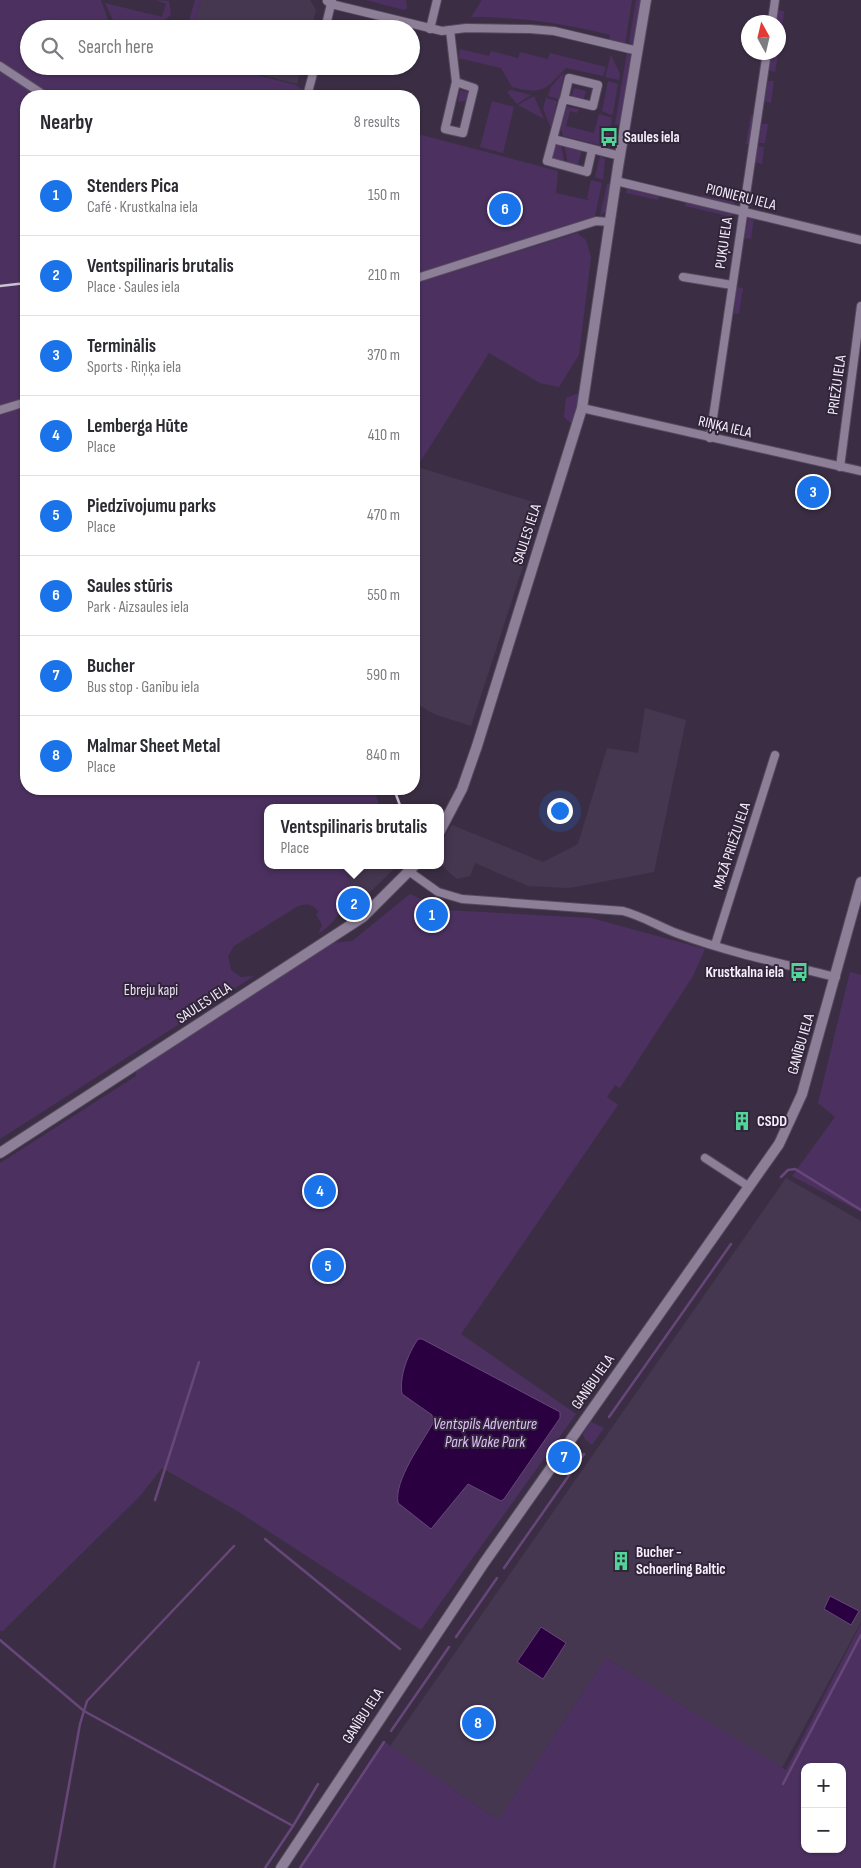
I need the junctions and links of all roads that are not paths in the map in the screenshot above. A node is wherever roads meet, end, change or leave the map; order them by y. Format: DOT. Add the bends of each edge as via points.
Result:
graph roads {
  1 [pos="437,0"];
  2 [pos="646,0"];
  3 [pos="775,0"];
  4 [pos="330,1"];
  5 [pos="773,15"];
  6 [pos="326,20"];
  7 [pos="400,20"];
  8 [pos="420,25"];
  9 [pos="430,28"];
  10 [pos="450,30"];
  11 [pos="638,51"];
  12 [pos="766,60"];
  13 [pos="0,66"];
  14 [pos="313,75"];
  15 [pos="456,82"];
  16 [pos="36,90"];
  17 [pos="309,90"];
  18 [pos="564,99"];
  19 [pos="553,139"];
  20 [pos="592,150"];
  21 [pos="620,156"];
  22 [pos="616,181"];
  23 [pos="743,212"];
  24 [pos="610,222"];
  25 [pos="861,240"];
  26 [pos="420,277"];
  27 [pos="683,277"];
  28 [pos="732,285"];
  29 [pos="861,306"];
  30 [pos="20,404"];
  31 [pos="582,408"];
  32 [pos="0,410"];
  33 [pos="710,438"];
  34 [pos="840,467"];
  35 [pos="861,471"];
  36 [pos="775,755"];
  37 [pos="444,823"];
  38 [pos="411,869"];
  39 [pos="413,869"];
  40 [pos="861,882"];
  41 [pos="715,945"];
  42 [pos="836,977"];
  43 [pos="0,1153"];
  44 [pos="704,1158"];
  45 [pos="748,1186"];
  46 [pos="281,1868"];
  1 -- 9 [label="street"];
  2 -- 11 [label="street, SAULES IELA"];
  3 -- 5 [label="street"];
  4 -- 6 [label="street"];
  4 -- 7 [label="street"];
  8 -- 9 [label="street"];
  9 -- 10 [label="street"];
  10 -- 11 [label="street" via="461,26 554,31"];
  10 -- 15 [label="street"];
  11 -- 21 [label="street, SAULES IELA"];
  12 -- 23 [label="street, PUĶU IELA"];
  13 -- 16 [label="street"];
  14 -- 17 [label="street"];
  15 -- 15 [label="street" via="445,129 463,133 474,88"];
  18 -- 18 [label="street" via="570,78 598,85 593,106"];
  18 -- 19 [label="street"];
  19 -- 20 [label="street"];
  19 -- 20 [label="street" via="548,161 586,172"];
  20 -- 21 [label="street"];
  21 -- 22 [label="street, SAULES IELA"];
  22 -- 23 [label="street, PIONIERU IELA"];
  22 -- 24 [label="street, SAULES IELA"];
  23 -- 25 [label="street, PIONIERU IELA"];
  23 -- 28 [label="street, PUĶU IELA"];
  24 -- 26 [label="street" via="596,221"];
  24 -- 31 [label="street, SAULES IELA"];
  27 -- 28 [label="street"];
  28 -- 33 [label="street, PUĶU IELA"];
  29 -- 34 [label="street, PRIEŽU IELA"];
  30 -- 32 [label="street"];
  31 -- 33 [label="street, RIŅĶA IELA"];
  31 -- 37 [label="street, SAULES IELA" via="477,746 462,789"];
  33 -- 34 [label="street, RIŅĶA IELA"];
  34 -- 35 [label="street, RIŅĶA IELA"];
  36 -- 41 [label="street, MAZĀ PRIEŽU IELA"];
  38 -- 43 [label="street, SAULES IELA" via="363,917"];
  39 -- 41 [label="street" via="438,892 462,899 623,911"];
  40 -- 42 [label="street, GANĪBU IELA"];
  41 -- 42 [label="street"];
  42 -- 45 [label="street, GANĪBU IELA" via="798,1106 779,1144"];
  44 -- 45 [label="street"];
  45 -- 46 [label="street, GANĪBU IELA" via="441,1625"];
}
